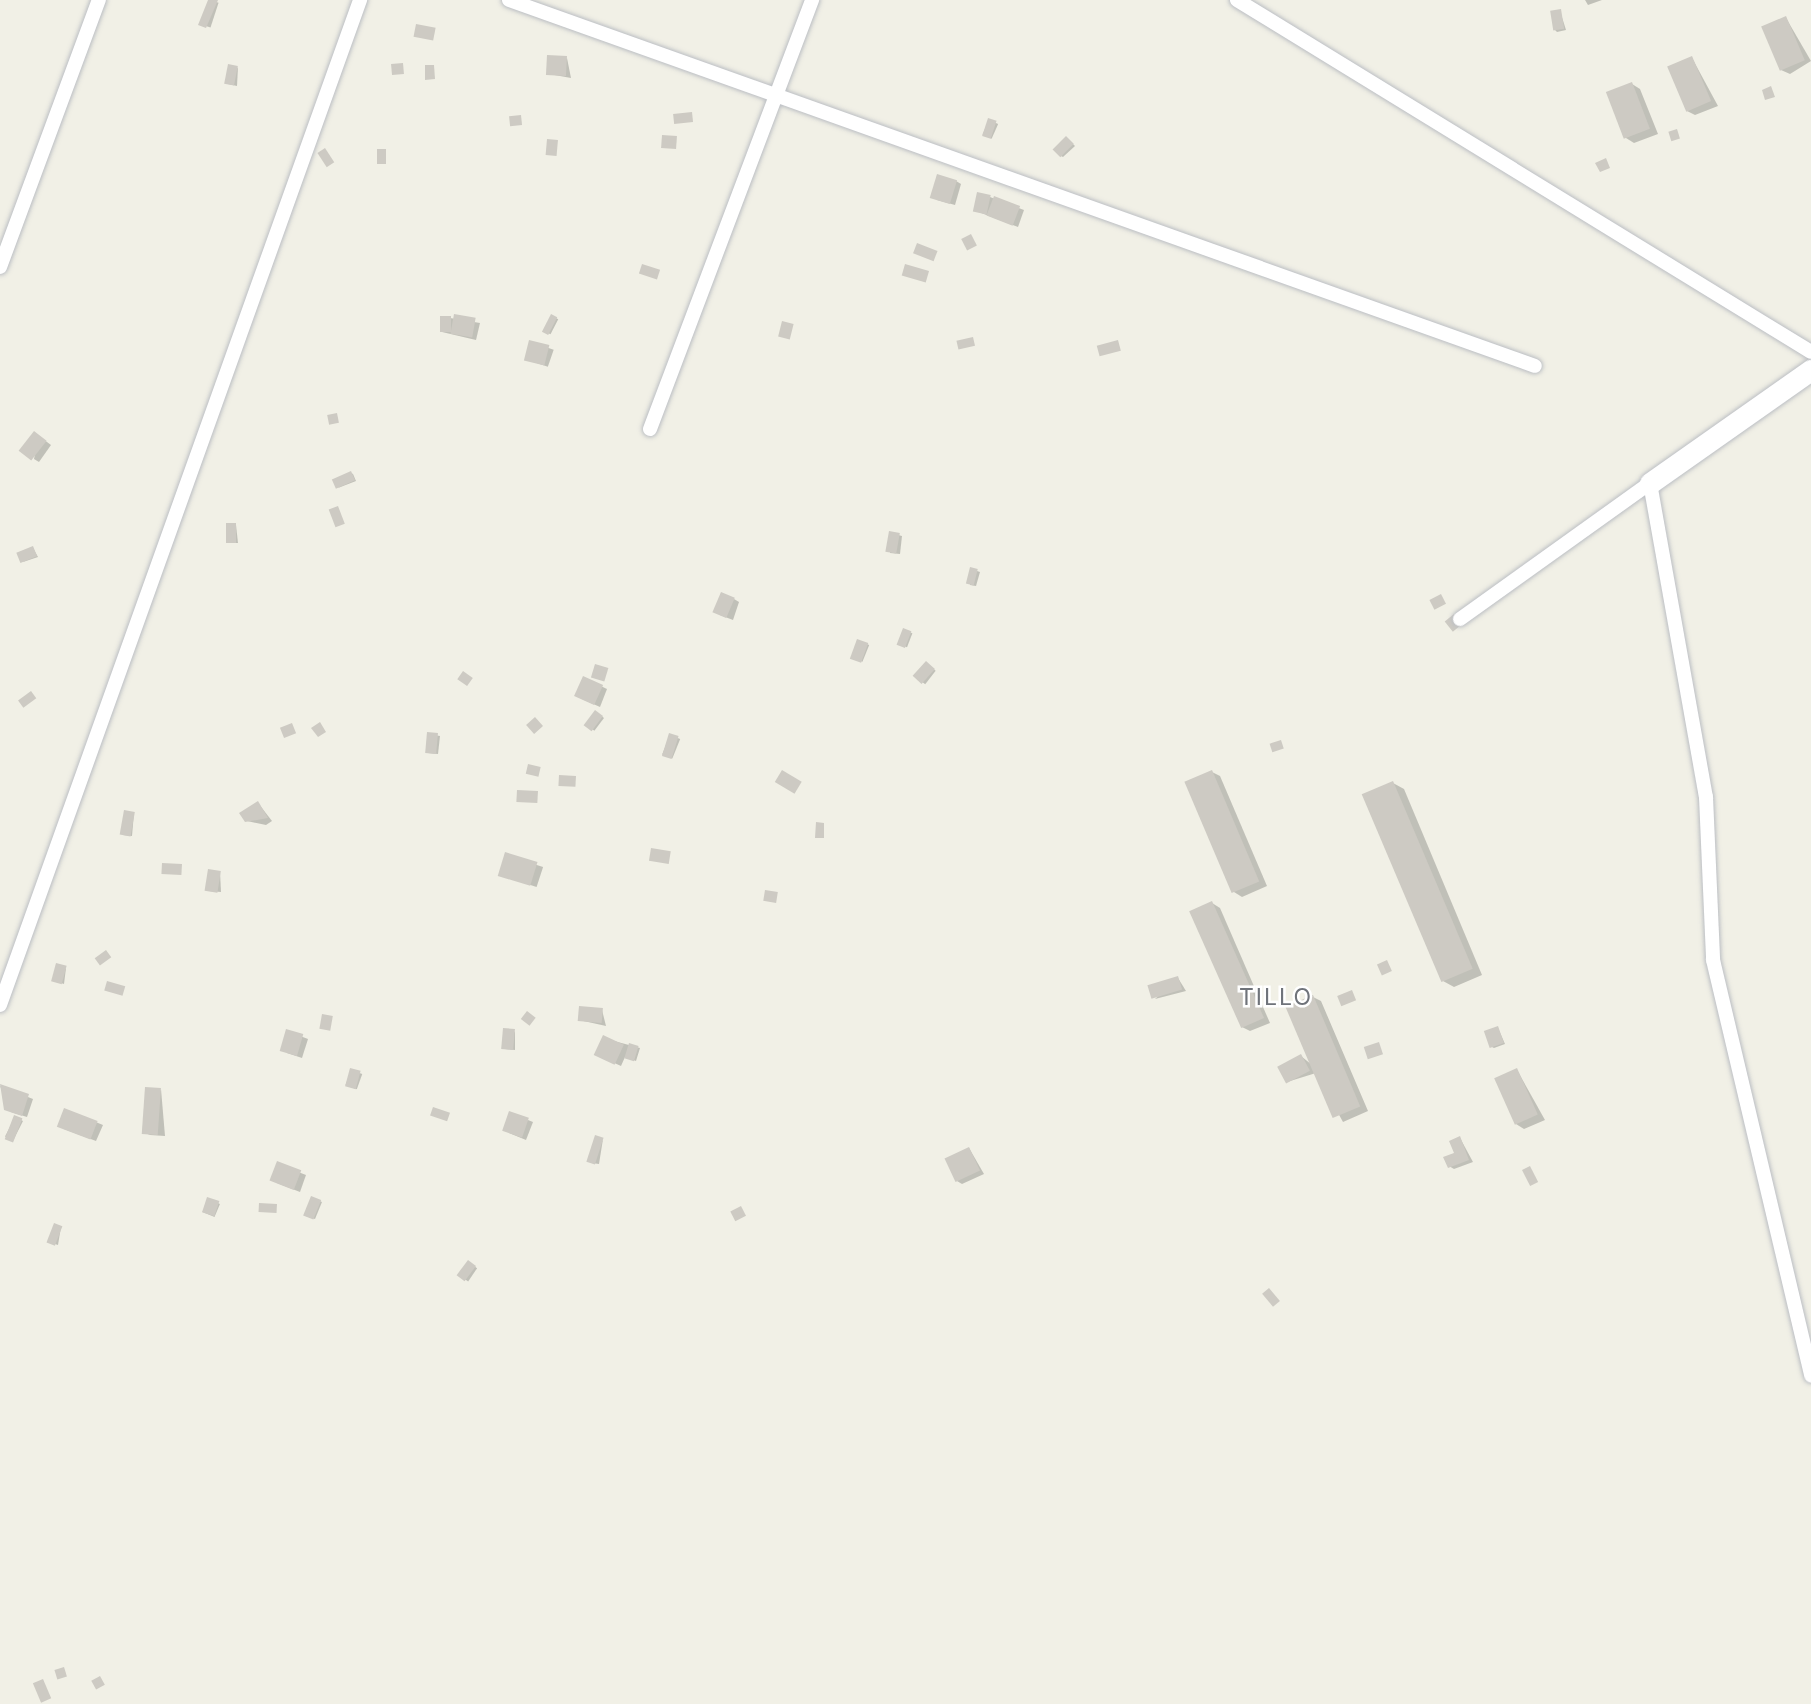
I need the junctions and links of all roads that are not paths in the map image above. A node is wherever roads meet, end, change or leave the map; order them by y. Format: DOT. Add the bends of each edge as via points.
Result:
graph roads {
  1 [pos="99,0"];
  2 [pos="360,0"];
  3 [pos="509,0"];
  4 [pos="812,0"];
  5 [pos="1237,0"];
  6 [pos="776,95"];
  7 [pos="0,267"];
  8 [pos="1811,352"];
  9 [pos="1535,366"];
  10 [pos="1811,370"];
  11 [pos="650,429"];
  12 [pos="1650,483"];
  13 [pos="1460,619"];
  14 [pos="0,1005"];
  15 [pos="1811,1376"];
  1 -- 7 [label="street"];
  2 -- 14 [label="street"];
  3 -- 6 [label="street"];
  4 -- 6 [label="street"];
  5 -- 8 [label="street"];
  6 -- 9 [label="street"];
  6 -- 11 [label="street"];
  10 -- 12 [label="street"];
  12 -- 13 [label="street"];
  12 -- 15 [label="street" via="1706,797 1713,960"];
}
